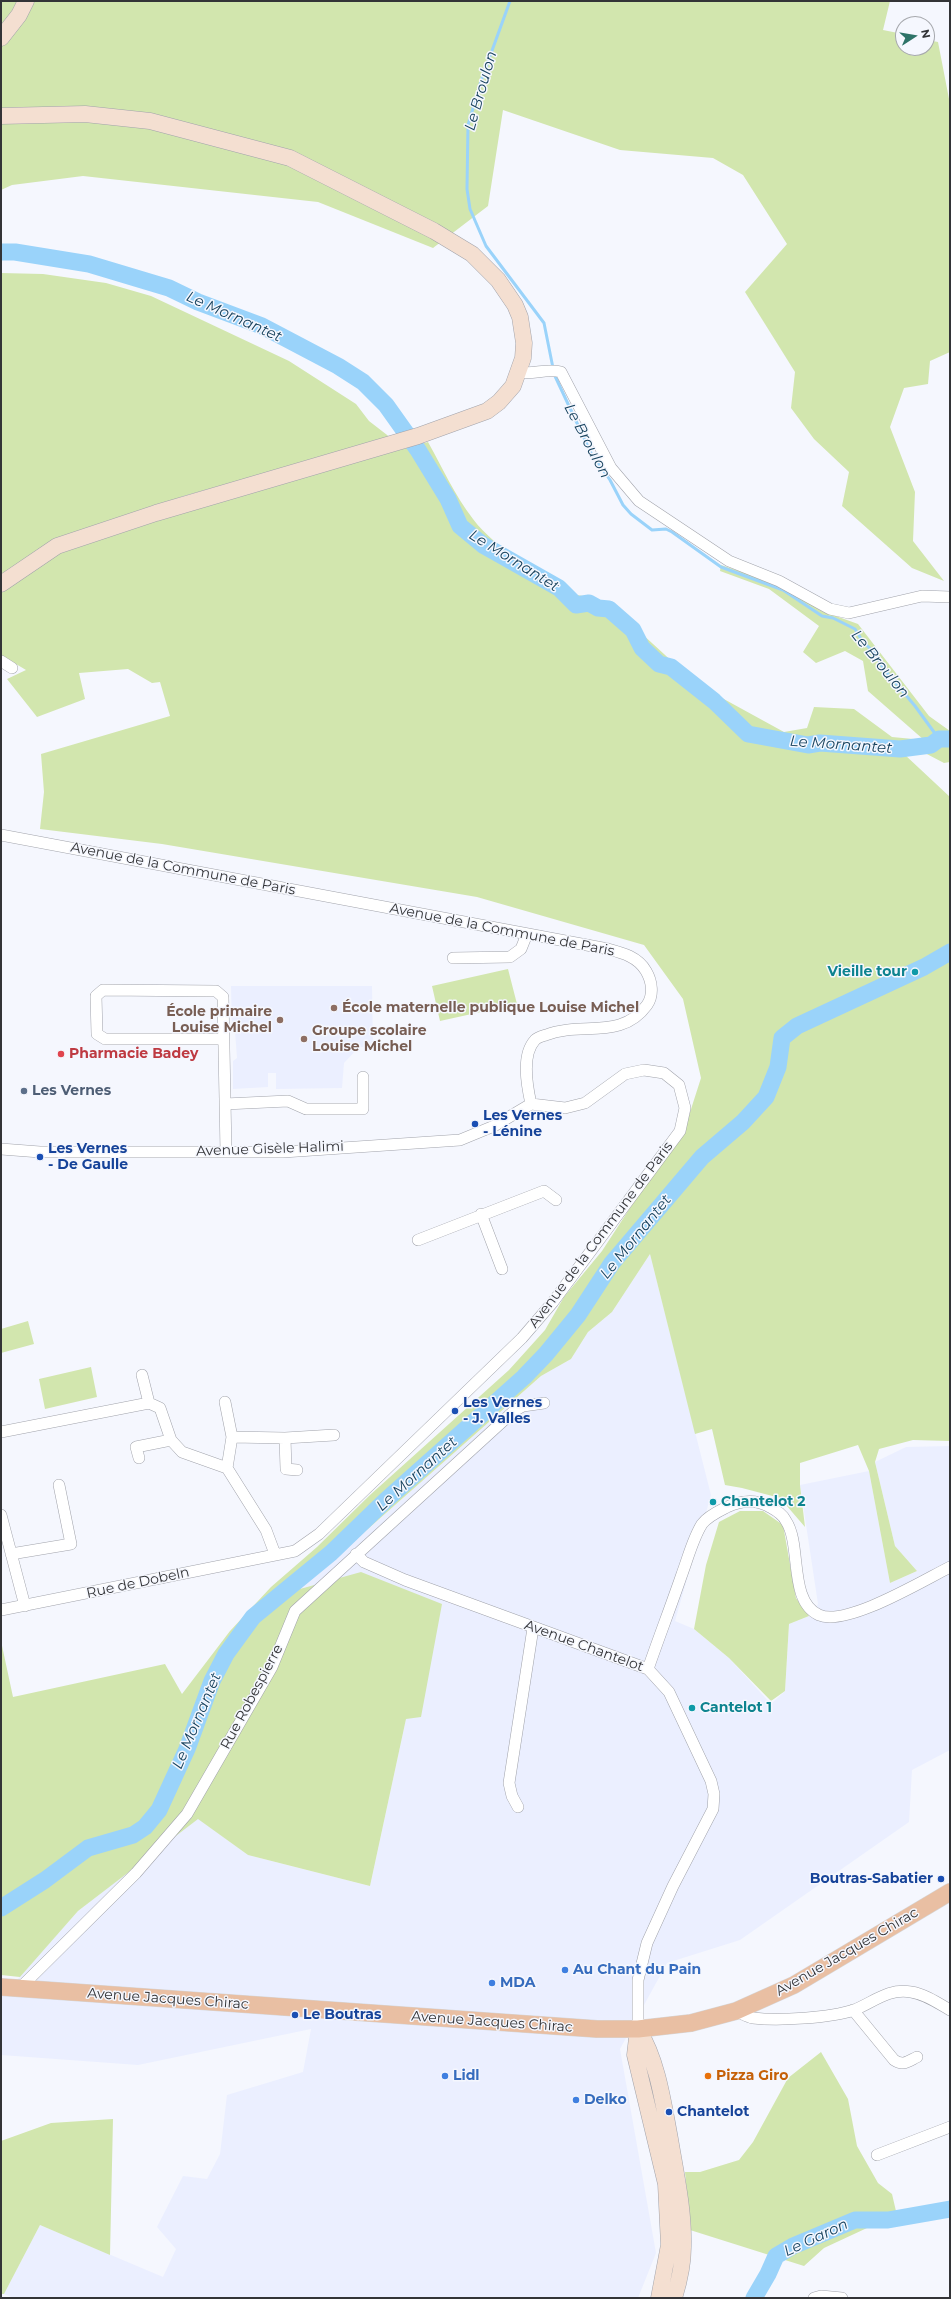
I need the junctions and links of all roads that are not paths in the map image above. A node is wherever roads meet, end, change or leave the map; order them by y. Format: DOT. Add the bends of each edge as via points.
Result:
graph roads {
  1 [pos="26,1"];
  2 [pos="1,38"];
  3 [pos="1,116"];
  4 [pos="519,372"];
  5 [pos="1,584"];
  6 [pos="950,596"];
  7 [pos="1,661"];
  8 [pos="12,668"];
  9 [pos="1,836"];
  10 [pos="527,934"];
  11 [pos="453,958"];
  12 [pos="223,1039"];
  13 [pos="363,1077"];
  14 [pos="225,1104"];
  15 [pos="531,1104"];
  16 [pos="1,1149"];
  17 [pos="226,1152"];
  18 [pos="556,1200"];
  19 [pos="481,1214"];
  20 [pos="418,1240"];
  21 [pos="502,1269"];
  22 [pos="142,1375"];
  23 [pos="226,1402"];
  24 [pos="149,1403"];
  25 [pos="544,1403"];
  26 [pos="1,1432"];
  27 [pos="334,1435"];
  28 [pos="232,1437"];
  29 [pos="285,1438"];
  30 [pos="172,1440"];
  31 [pos="139,1458"];
  32 [pos="227,1468"];
  33 [pos="297,1470"];
  34 [pos="60,1486"];
  35 [pos="1,1515"];
  36 [pos="11,1554"];
  37 [pos="275,1554"];
  38 [pos="356,1554"];
  39 [pos="950,1568"];
  40 [pos="24,1606"];
  41 [pos="1,1610"];
  42 [pos="533,1628"];
  43 [pos="648,1669"];
  44 [pos="518,1807"];
  45 [pos="950,1892"];
  46 [pos="1,1987"];
  47 [pos="20,1988"];
  48 [pos="853,2010"];
  49 [pos="950,2010"];
  50 [pos="736,2011"];
  51 [pos="638,2029"];
  52 [pos="917,2058"];
  53 [pos="650,2081"];
  54 [pos="950,2127"];
  55 [pos="877,2155"];
  56 [pos="675,2223"];
  57 [pos="676,2246"];
  58 [pos="659,2298"];
  59 [pos="674,2298"];
  60 [pos="814,2298"];
  61 [pos="842,2298"];
  1 -- 2 [label="street" via="19,15"];
  3 -- 4 [label="street" via="85,114 150,121 290,158 434,231 457,244 486,266 509,295 520,317 524,343"];
  4 -- 5 [label="street" via="507,394 487,411 418,436 143,517 57,546"];
  4 -- 6 [label="street" via="560,372 610,468 639,501 729,562 779,581 830,609 849,613 922,596"];
  7 -- 8 [label="street"];
  9 -- 10 [label="street, Avenue de la Commune de Paris"];
  10 -- 11 [label="street" via="521,949 510,957"];
  10 -- 15 [label="street, Avenue de la Commune de Paris" via="608,949 629,956 642,965 651,980 651,999 639,1015 616,1027 553,1033 536,1039 528,1054"];
  12 -- 12 [label="street" via="223,997 216,991 103,990 96,996 97,1034 105,1039"];
  12 -- 14 [label="street"];
  13 -- 14 [label="street" via="363,1109 306,1109 288,1101"];
  14 -- 17 [label="street"];
  15 -- 17 [label="street, Avenue Gisèle Halimi" via="494,1126 460,1140 283,1152"];
  15 -- 37 [label="street, Avenue de la Commune de Paris" via="565,1108 585,1103 625,1074 644,1070 664,1073 679,1085 685,1108 680,1131 553,1302 522,1338 319,1534 295,1551"];
  16 -- 17 [label="street, Avenue Gisèle Halimi" via="40,1152"];
  18 -- 19 [label="street" via="544,1191"];
  19 -- 20 [label="street"];
  19 -- 21 [label="street"];
  22 -- 24 [label="street"];
  23 -- 28 [label="street"];
  24 -- 26 [label="street"];
  24 -- 30 [label="street" via="160,1408"];
  25 -- 38 [label="street, Rue Robespierre" via="524,1406 514,1412"];
  27 -- 29 [label="street"];
  28 -- 29 [label="street"];
  28 -- 32 [label="street"];
  29 -- 33 [label="street" via="286,1469"];
  30 -- 31 [label="street" via="136,1447"];
  30 -- 32 [label="street" via="182,1452"];
  32 -- 37 [label="street" via="266,1530"];
  34 -- 36 [label="street" via="71,1544"];
  35 -- 36 [label="street"];
  36 -- 40 [label="street"];
  37 -- 40 [label="street, Rue de Dobeln"];
  38 -- 42 [label="street, Avenue Chantelot" via="364,1562 405,1580"];
  38 -- 47 [label="street, Rue Robespierre" via="295,1612 272,1667 187,1814 136,1873"];
  39 -- 43 [label="street" via="857,1613 830,1618 818,1614 807,1606 801,1591 787,1522 779,1512 761,1502 747,1501 730,1506 717,1511 703,1523 691,1549"];
  40 -- 41 [label="street, Rue de Dobeln"];
  42 -- 43 [label="street, Avenue Chantelot"];
  42 -- 44 [label="street" via="509,1783"];
  43 -- 51 [label="street, Avenue Chantelot" via="669,1692 711,1781 714,1794 713,1809 647,1943 638,1980"];
  45 -- 50 [label="main road, Avenue Jacques Chirac" via="794,1985"];
  46 -- 47 [label="main road, Avenue Jacques Chirac"];
  47 -- 51 [label="main road, Avenue Jacques Chirac" via="597,2030"];
  48 -- 49 [label="street" via="881,1995 895,1992 911,1992"];
  48 -- 50 [label="street" via="796,2018 752,2018"];
  48 -- 52 [label="street" via="894,2060 905,2064"];
  50 -- 51 [label="main road, Avenue Jacques Chirac" via="691,2022"];
  51 -- 53 [label="street" via="635,2055"];
  53 -- 56 [label="street" via="654,2129"];
  53 -- 56 [label="street" via="680,2198"];
  54 -- 55 [label="street"];
  56 -- 57 [label="street"];
  57 -- 58 [label="street"];
  57 -- 59 [label="street" via="679,2281"];
  60 -- 61 [label="street"];
}
